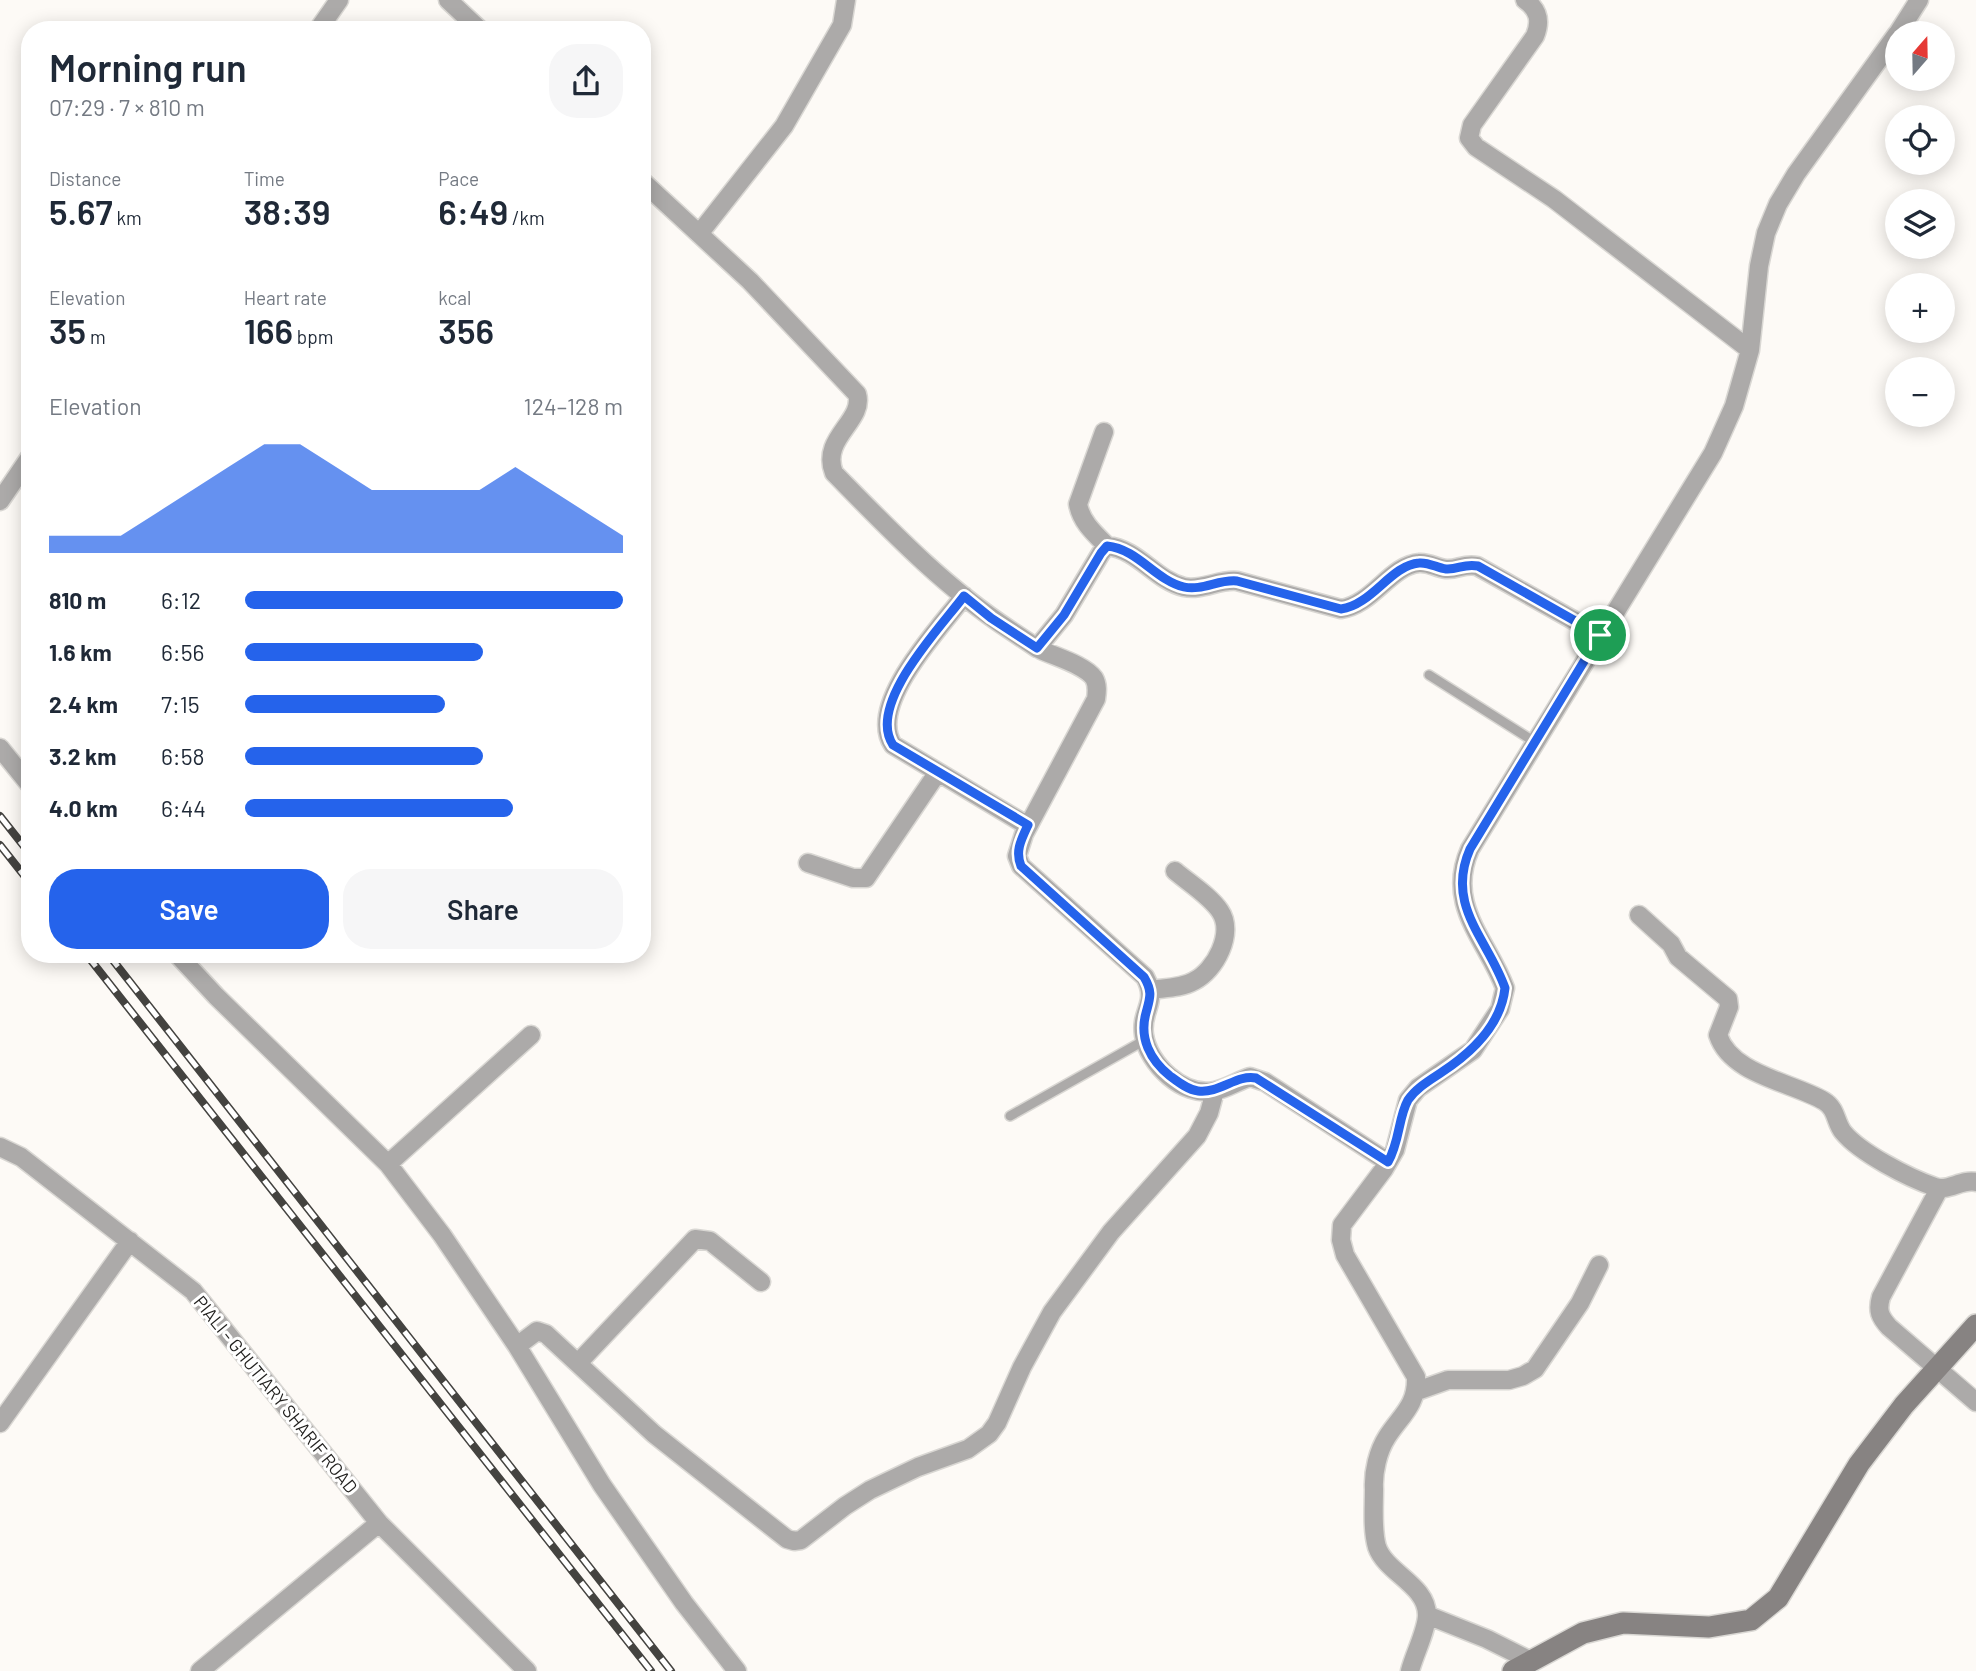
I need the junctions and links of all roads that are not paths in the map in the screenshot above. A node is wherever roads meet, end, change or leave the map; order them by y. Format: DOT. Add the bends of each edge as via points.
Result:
graph roads {
  1 [pos="339,0"];
  2 [pos="448,0"];
  3 [pos="846,0"];
  4 [pos="1525,0"];
  5 [pos="1919,0"];
  6 [pos="324,21"];
  7 [pos="470,21"];
  8 [pos="1905,21"];
  9 [pos="1885,51"];
  10 [pos="651,189"];
  11 [pos="699,233"];
  12 [pos="1750,350"];
  13 [pos="1104,432"];
  14 [pos="21,470"];
  15 [pos="0,501"];
  16 [pos="1107,546"];
  17 [pos="964,596"];
  18 [pos="1600,635"];
  19 [pos="1037,648"];
  20 [pos="1429,676"];
  21 [pos="1535,742"];
  22 [pos="0,748"];
  23 [pos="937,772"];
  24 [pos="21,774"];
  25 [pos="1028,825"];
  26 [pos="808,863"];
  27 [pos="1175,871"];
  28 [pos="1639,915"];
  29 [pos="185,963"];
  30 [pos="1151,990"];
  31 [pos="531,1035"];
  32 [pos="1145,1040"];
  33 [pos="1215,1091"];
  34 [pos="1010,1116"];
  35 [pos="0,1147"];
  36 [pos="1388,1162"];
  37 [pos="388,1164"];
  38 [pos="1976,1182"];
  39 [pos="1939,1189"];
  40 [pos="130,1241"];
  41 [pos="1599,1265"];
  42 [pos="761,1282"];
  43 [pos="1976,1325"];
  44 [pos="517,1346"];
  45 [pos="578,1363"];
  46 [pos="1937,1367"];
  47 [pos="1417,1391"];
  48 [pos="1976,1402"];
  49 [pos="0,1423"];
  50 [pos="383,1528"];
  51 [pos="1427,1615"];
  52 [pos="1522,1666"];
  53 [pos="200,1671"];
  54 [pos="527,1671"];
  55 [pos="737,1671"];
  56 [pos="1410,1671"];
  1 -- 6 [label="street"];
  2 -- 7 [label="street"];
  3 -- 11 [label="street" via="842,25 783,126"];
  4 -- 12 [label="street" via="1538,13 1540,25 1472,125 1469,138 1476,148 1554,199"];
  5 -- 8 [label="street"];
  9 -- 12 [label="street" via="1778,204 1759,266"];
  10 -- 11 [label="street"];
  11 -- 17 [label="street" via="851,385 860,401 835,442 830,463 834,473 906,546"];
  12 -- 18 [label="street" via="1734,406 1713,453"];
  13 -- 16 [label="street" via="1078,504 1088,526"];
  14 -- 15 [label="street"];
  16 -- 18 [label="street" via="1140,559 1182,587 1224,579 1341,609 1353,607 1406,566 1426,563 1449,569 1468,564"];
  16 -- 19 [label="street" via="1064,615"];
  17 -- 19 [label="street"];
  17 -- 23 [label="street" via="909,666 892,701 889,720 893,745"];
  18 -- 21 [label="street"];
  19 -- 25 [label="street" via="1084,669 1094,678 1097,690"];
  20 -- 21 [label="lane"];
  21 -- 36 [label="street" via="1470,849 1462,877 1474,931 1502,978 1504,1000 1473,1050 1408,1100"];
  22 -- 24 [label="street"];
  23 -- 25 [label="street"];
  23 -- 26 [label="street" via="866,878"];
  25 -- 30 [label="street" via="1018,848 1021,866 1131,964"];
  27 -- 30 [label="street" via="1219,910 1225,935 1201,977 1192,983"];
  28 -- 39 [label="street" via="1671,944 1678,957 1728,999 1718,1035 1737,1060 1824,1101 1837,1115 1844,1134 1866,1153"];
  29 -- 37 [label="street"];
  30 -- 32 [label="street"];
  31 -- 37 [label="street"];
  32 -- 33 [label="street" via="1149,1054 1179,1083 1197,1091"];
  32 -- 34 [label="lane"];
  33 -- 36 [label="street" via="1256,1078"];
  33 -- 45 [label="street" via="1197,1136 1111,1232 1052,1312 989,1434 968,1449 870,1490 801,1540 787,1539 654,1434"];
  35 -- 40 [label="street, PIALI - GHUTIARY SHARIF ROAD" via="21,1157"];
  36 -- 47 [label="street" via="1342,1225 1341,1240 1345,1255 1416,1377"];
  37 -- 44 [label="street"];
  38 -- 39 [label="street"];
  39 -- 46 [label="street" via="1878,1307 1889,1327"];
  40 -- 49 [label="street"];
  40 -- 50 [label="street, PIALI - GHUTIARY SHARIF ROAD" via="194,1291"];
  41 -- 47 [label="street" via="1580,1303 1535,1369 1509,1380 1448,1380"];
  42 -- 45 [label="street" via="710,1241 695,1238"];
  43 -- 46 [label="main road"];
  44 -- 45 [label="street" via="541,1331"];
  44 -- 55 [label="street" via="602,1485"];
  46 -- 48 [label="street"];
  46 -- 52 [label="main road" via="1859,1464 1779,1598 1751,1620 1709,1627 1623,1623 1583,1633"];
  47 -- 51 [label="street" via="1377,1461 1375,1532 1378,1549 1415,1590"];
  50 -- 53 [label="street"];
  50 -- 54 [label="street, PIALI - GHUTIARY SHARIF ROAD"];
  51 -- 52 [label="street" via="1487,1639"];
  51 -- 56 [label="street"];
}
